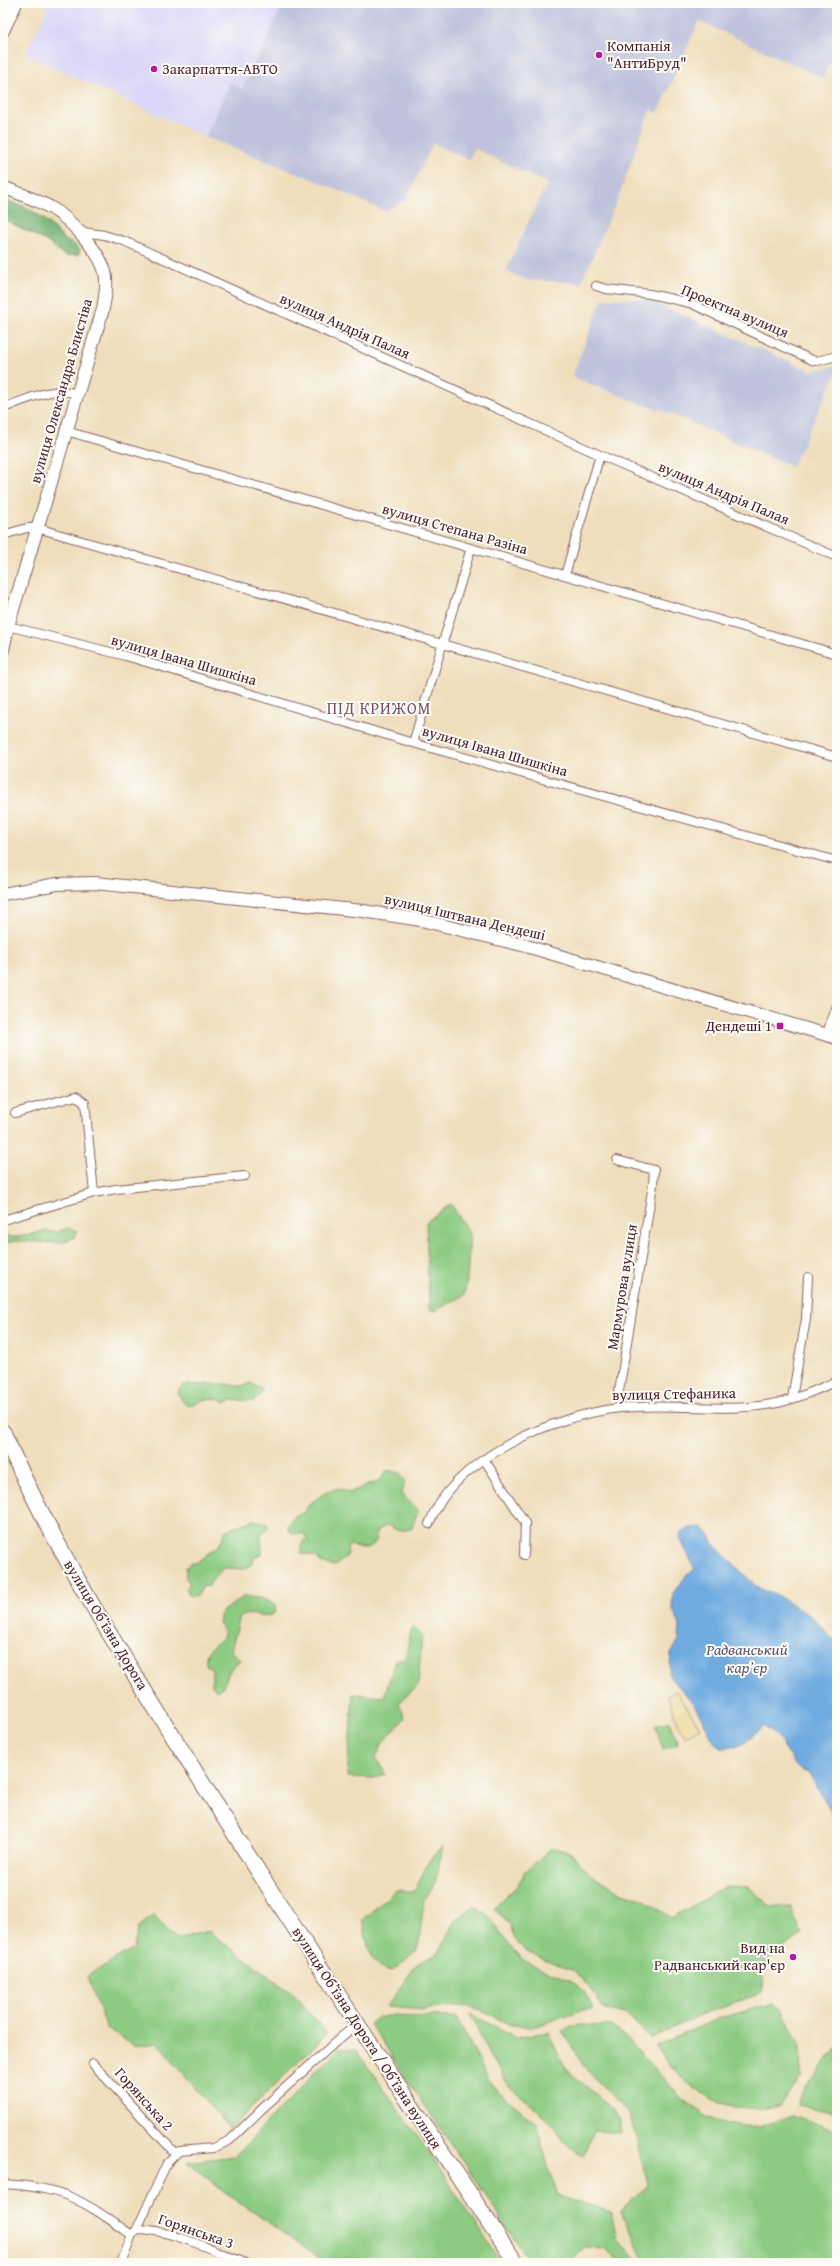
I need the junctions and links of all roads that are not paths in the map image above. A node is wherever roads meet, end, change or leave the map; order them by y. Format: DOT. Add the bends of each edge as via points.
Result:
graph roads {
  1 [pos="16,3"];
  2 [pos="3,31"];
  3 [pos="3,187"];
  4 [pos="77,231"];
  5 [pos="596,286"];
  6 [pos="837,356"];
  7 [pos="77,394"];
  8 [pos="3,408"];
  9 [pos="66,431"];
  10 [pos="600,455"];
  11 [pos="37,528"];
  12 [pos="3,535"];
  13 [pos="471,548"];
  14 [pos="837,557"];
  15 [pos="565,575"];
  16 [pos="8,626"];
  17 [pos="443,646"];
  18 [pos="3,650"];
  19 [pos="837,654"];
  20 [pos="413,743"];
  21 [pos="837,757"];
  22 [pos="837,861"];
  23 [pos="3,894"];
  24 [pos="837,1006"];
  25 [pos="832,1037"];
  26 [pos="15,1113"];
  27 [pos="617,1160"];
  28 [pos="245,1176"];
  29 [pos="94,1193"];
  30 [pos="3,1220"];
  31 [pos="808,1277"];
  32 [pos="837,1381"];
  33 [pos="792,1398"];
  34 [pos="620,1408"];
  35 [pos="3,1432"];
  36 [pos="484,1459"];
  37 [pos="429,1524"];
  38 [pos="524,1555"];
  39 [pos="220,1812"];
  40 [pos="358,2024"];
  41 [pos="93,2064"];
  42 [pos="175,2153"];
  43 [pos="3,2184"];
  44 [pos="134,2232"];
  45 [pos="120,2263"];
  46 [pos="245,2263"];
  47 [pos="516,2263"];
  1 -- 2 [label="street"];
  3 -- 4 [label="street, вулиця Олександра Блистіва" via="54,210"];
  4 -- 7 [label="street, вулиця Олександра Блистіва" via="103,266 106,284 103,309"];
  4 -- 10 [label="street, вулиця Андрія Палая" via="124,241"];
  5 -- 6 [label="street, Проектна вулиця" via="690,303 812,360"];
  7 -- 8 [label="street" via="67,390 55,390"];
  7 -- 9 [label="street, вулиця Олександра Блистіва"];
  9 -- 11 [label="street, вулиця Олександра Блистіва"];
  9 -- 13 [label="street, вулиця Степана Разіна"];
  10 -- 14 [label="street, вулиця Андрія Палая"];
  10 -- 15 [label="street"];
  11 -- 12 [label="street" via="27,528"];
  11 -- 16 [label="street, вулиця Олександра Блистіва"];
  11 -- 17 [label="street"];
  13 -- 15 [label="street, вулиця Степана Разіна"];
  13 -- 17 [label="street"];
  15 -- 19 [label="street, вулиця Степана Разіна"];
  16 -- 18 [label="street, вулиця Олександра Блистіва"];
  16 -- 20 [label="street, вулиця Івана Шишкіна" via="126,656"];
  17 -- 20 [label="street"];
  17 -- 21 [label="street"];
  20 -- 22 [label="street, вулиця Івана Шишкіна"];
  23 -- 25 [label="street, вулиця Іштвана Дендеші" via="57,884 95,883 364,911 408,918 526,946"];
  24 -- 25 [label="street"];
  26 -- 29 [label="street" via="76,1096 82,1098 85,1103"];
  27 -- 34 [label="street, Мармурова вулиця" via="654,1170 619,1391"];
  28 -- 29 [label="street" via="170,1182"];
  29 -- 30 [label="street"];
  31 -- 33 [label="street" via="806,1319"];
  32 -- 33 [label="street, вулиця Стефаника"];
  33 -- 34 [label="street, вулиця Стефаника" via="778,1403 731,1408"];
  34 -- 36 [label="street, вулиця Стефаника" via="595,1412 540,1429"];
  35 -- 39 [label="highway, вулиця Обʼїзна Дорога" via="45,1521 89,1599"];
  36 -- 37 [label="street, вулиця Стефаника" via="450,1490 434,1512"];
  36 -- 38 [label="street" via="525,1523"];
  39 -- 40 [label="highway, вулиця Обʼїзна Дорога / Обʼїзна вулиця"];
  40 -- 42 [label="street" via="262,2108 238,2135 213,2148"];
  40 -- 47 [label="highway, вулиця Обʼїзна Дорога / Обʼїзна вулиця"];
  41 -- 42 [label="street, Горянська 2"];
  42 -- 44 [label="street" via="167,2163"];
  43 -- 44 [label="street" via="50,2189 82,2201"];
  44 -- 45 [label="street"];
  44 -- 46 [label="street, Горянська 3" via="148,2229"];
}
